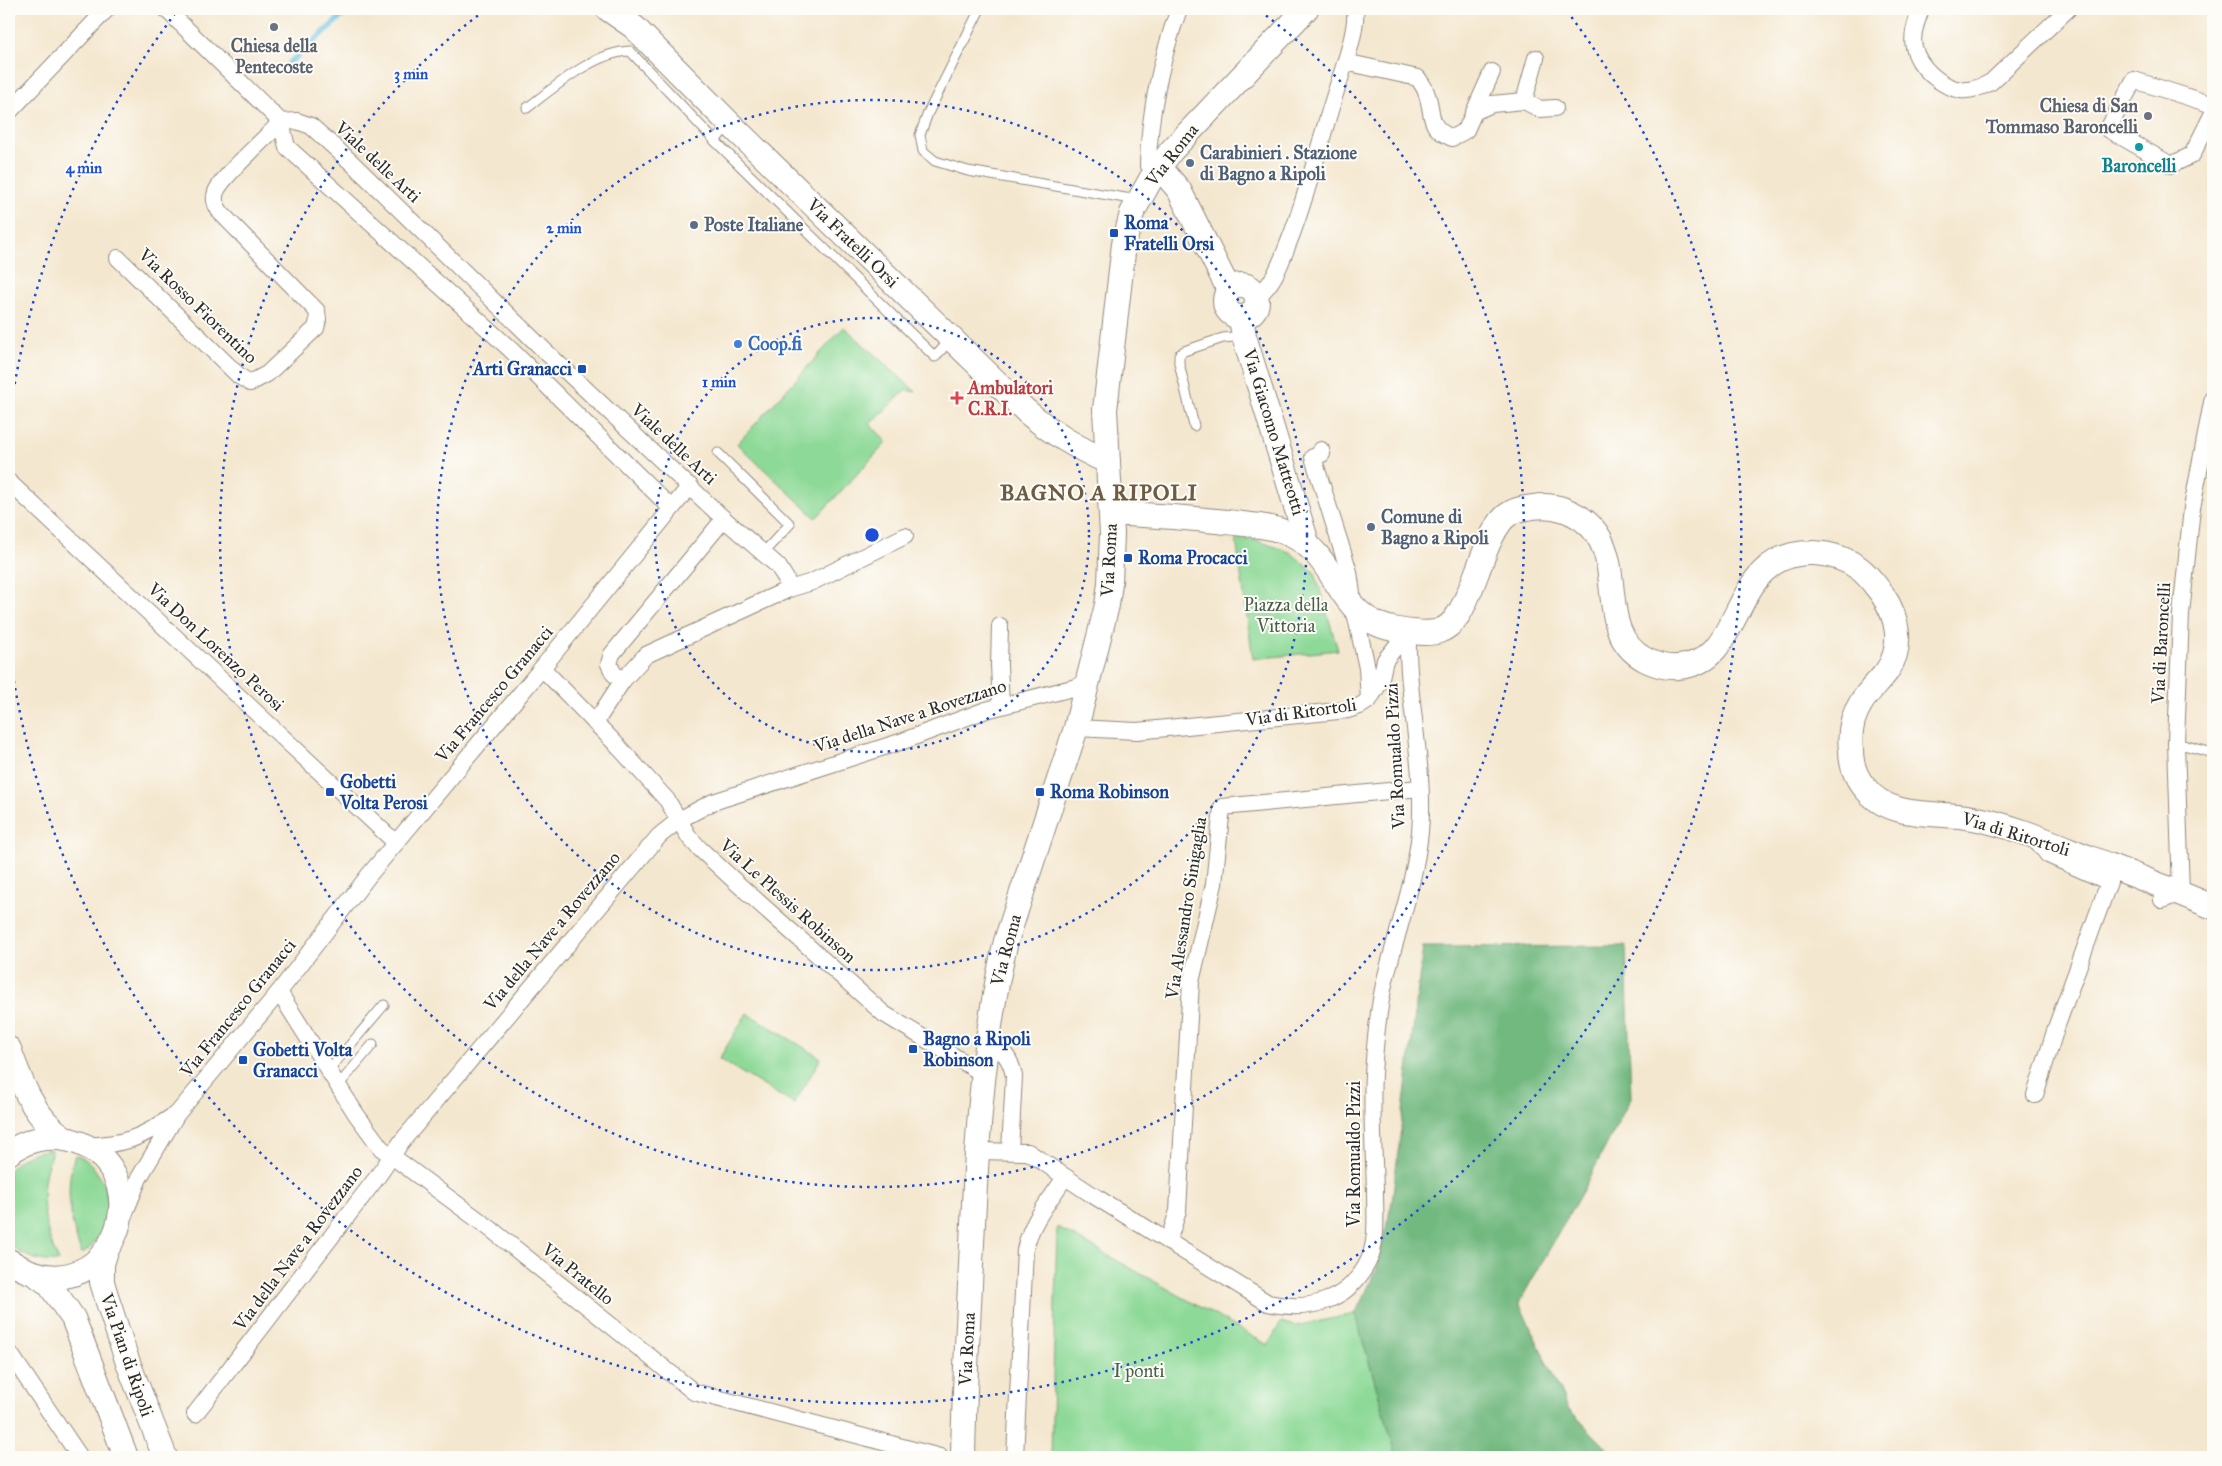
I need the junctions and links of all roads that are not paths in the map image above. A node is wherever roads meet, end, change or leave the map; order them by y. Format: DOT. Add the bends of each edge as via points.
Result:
graph roads {
  1 [pos="107,9"];
  2 [pos="166,9"];
  3 [pos="608,9"];
  4 [pos="980,9"];
  5 [pos="1179,9"];
  6 [pos="1306,9"];
  7 [pos="1355,9"];
  8 [pos="1921,9"];
  9 [pos="2068,9"];
  10 [pos="1536,58"];
  11 [pos="1344,62"];
  12 [pos="1492,72"];
  13 [pos="1524,101"];
  14 [pos="2213,105"];
  15 [pos="527,108"];
  16 [pos="1555,108"];
  17 [pos="1476,111"];
  18 [pos="9,112"];
  19 [pos="2213,113"];
  20 [pos="281,122"];
  21 [pos="722,132"];
  22 [pos="1156,171"];
  23 [pos="1138,200"];
  24 [pos="118,258"];
  25 [pos="1229,290"];
  26 [pos="1256,296"];
  27 [pos="1243,327"];
  28 [pos="525,332"];
  29 [pos="510,349"];
  30 [pos="2213,396"];
  31 [pos="1194,426"];
  32 [pos="1321,450"];
  33 [pos="718,453"];
  34 [pos="1108,462"];
  35 [pos="9,482"];
  36 [pos="690,486"];
  37 [pos="671,508"];
  38 [pos="1111,512"];
  39 [pos="724,519"];
  40 [pos="905,536"];
  41 [pos="1308,546"];
  42 [pos="764,552"];
  43 [pos="789,589"];
  44 [pos="1354,608"];
  45 [pos="1000,626"];
  46 [pos="1408,632"];
  47 [pos="542,668"];
  48 [pos="623,680"];
  49 [pos="1088,684"];
  50 [pos="1369,700"];
  51 [pos="1001,706"];
  52 [pos="595,723"];
  53 [pos="1076,728"];
  54 [pos="2176,743"];
  55 [pos="2213,753"];
  56 [pos="1420,788"];
  57 [pos="679,820"];
  58 [pos="2033,835"];
  59 [pos="396,843"];
  60 [pos="2198,900"];
  61 [pos="279,992"];
  62 [pos="384,1005"];
  63 [pos="987,1041"];
  64 [pos="373,1044"];
  65 [pos="9,1049"];
  66 [pos="328,1071"];
  67 [pos="985,1075"];
  68 [pos="338,1086"];
  69 [pos="2035,1095"];
  70 [pos="177,1114"];
  71 [pos="76,1143"];
  72 [pos="978,1151"];
  73 [pos="1010,1151"];
  74 [pos="9,1153"];
  75 [pos="392,1156"];
  76 [pos="1065,1177"];
  77 [pos="118,1230"];
  78 [pos="1168,1242"];
  79 [pos="106,1251"];
  80 [pos="9,1261"];
  81 [pos="35,1275"];
  82 [pos="9,1276"];
  83 [pos="9,1352"];
  84 [pos="195,1414"];
  85 [pos="80,1457"];
  86 [pos="126,1457"];
  87 [pos="165,1457"];
  88 [pos="940,1457"];
  89 [pos="963,1457"];
  90 [pos="1014,1457"];
  1 -- 18 [label="street"];
  2 -- 20 [label="street"];
  3 -- 21 [label="street, Via Fratelli Orsi" via="634,27"];
  4 -- 23 [label="lane" via="928,113 920,135 923,151 935,161 968,171"];
  5 -- 22 [label="street" via="1171,31 1150,134 1148,164"];
  6 -- 22 [label="street, Via Roma" via="1193,127"];
  7 -- 11 [label="street"];
  8 -- 9 [label="street" via="1913,38 1916,53 1924,67 1940,82 1961,90 1980,88 1991,82"];
  10 -- 13 [label="street"];
  11 -- 17 [label="street" via="1418,78 1427,93 1431,120 1440,132 1452,138 1466,130"];
  11 -- 26 [label="street" via="1291,238 1271,281"];
  12 -- 17 [label="street"];
  13 -- 16 [label="street" via="1540,109"];
  13 -- 17 [label="street" via="1492,104"];
  14 -- 19 [label="street" via="2134,80 2108,129 2171,165 2192,155"];
  15 -- 21 [label="lane, Via Fratelli Orsi" via="600,58 630,50"];
  20 -- 24 [label="street, Via Rosso Fiorentino" via="221,182 214,198 221,213 317,311 316,328 267,374 250,382 239,376"];
  20 -- 28 [label="street, Viale delle Arti" via="297,121 311,126"];
  20 -- 29 [label="street" via="287,147"];
  21 -- 34 [label="street, Via Fratelli Orsi" via="952,338 1050,432"];
  22 -- 23 [label="street, Via Roma"];
  22 -- 25 [label="street, Via Giacomo Matteotti" via="1167,176 1179,190"];
  23 -- 34 [label="street, Via Roma" via="1126,234 1106,396"];
  25 -- 26 [label="street" via="1244,285"];
  25 -- 27 [label="street, Via Giacomo Matteotti" via="1224,298 1225,307"];
  26 -- 27 [label="street" via="1255,310"];
  27 -- 31 [label="lane" via="1179,355"];
  27 -- 41 [label="street, Via Giacomo Matteotti"];
  28 -- 29 [label="street"];
  28 -- 36 [label="street, Viale delle Arti"];
  29 -- 37 [label="street"];
  30 -- 54 [label="street, Via di Baroncelli" via="2192,508 2181,614"];
  32 -- 44 [label="street" via="1322,454 1313,457 1350,572"];
  33 -- 42 [label="lane" via="790,524"];
  34 -- 38 [label="street, Via Roma"];
  35 -- 59 [label="street, Via Don Lorenzo Perosi"];
  36 -- 37 [label="street, Via Francesco Granacci"];
  36 -- 39 [label="street, Viale delle Arti"];
  37 -- 47 [label="street, Via Francesco Granacci"];
  38 -- 41 [label="street" via="1258,526 1292,535"];
  38 -- 49 [label="street, Via Roma" via="1110,583"];
  39 -- 42 [label="street, Viale delle Arti"];
  39 -- 48 [label="street" via="612,654 609,664 614,674"];
  40 -- 43 [label="street" via="812,582"];
  41 -- 44 [label="street"];
  42 -- 43 [label="street, Viale delle Arti" via="782,571"];
  43 -- 48 [label="street" via="651,652"];
  44 -- 46 [label="street" via="1363,618 1379,626"];
  44 -- 50 [label="street" via="1367,668"];
  45 -- 51 [label="street"];
  46 -- 50 [label="street, Via di Ritortoli" via="1385,660 1380,682"];
  46 -- 56 [label="street, Via Romualdo Pizzi"];
  46 -- 58 [label="street, Via di Ritortoli" via="1438,632 1453,622 1475,583 1495,528 1509,514 1527,507 1551,506 1581,517 1589,524 1605,547 1614,614 1622,638 1635,653 1666,667 1692,665 1708,656 1726,635 1755,579 1774,563 1808,553 1837,557 1868,576 1888,602 1897,623 1893,660 1860,703 1850,735 1851,757 1865,788 1878,802 1903,812 1952,814"];
  47 -- 52 [label="street, Via Le Plessis Robinson"];
  47 -- 59 [label="street, Via Francesco Granacci"];
  48 -- 52 [label="street"];
  49 -- 51 [label="street, Via della Nave a Rovezzano"];
  49 -- 53 [label="street, Via Roma"];
  50 -- 53 [label="street, Via di Ritortoli" via="1348,710 1137,731"];
  51 -- 57 [label="street, Via della Nave a Rovezzano" via="712,802"];
  52 -- 57 [label="street, Via Le Plessis Robinson" via="667,800"];
  53 -- 63 [label="street, Via Roma" via="1006,941"];
  54 -- 55 [label="lane"];
  54 -- 60 [label="street, Via di Baroncelli"];
  56 -- 78 [label="street, Via Alessandro Sinigaglia" via="1222,807 1214,884 1191,982 1178,1212"];
  56 -- 78 [label="street, Via Romualdo Pizzi" via="1422,809 1418,850 1385,981 1377,1032 1373,1075 1376,1222 1373,1246 1360,1276 1336,1296 1319,1304 1293,1308 1257,1298"];
  57 -- 67 [label="street, Via Le Plessis Robinson" via="699,848 868,1001"];
  57 -- 75 [label="street, Via della Nave a Rovezzano" via="640,857"];
  58 -- 60 [label="street, Via di Ritortoli"];
  58 -- 69 [label="street" via="2048,855 2109,882"];
  59 -- 61 [label="street, Via Francesco Granacci"];
  61 -- 66 [label="street, Via Pratello"];
  61 -- 70 [label="street, Via Francesco Granacci"];
  62 -- 66 [label="lane"];
  63 -- 67 [label="street, Via Roma"];
  63 -- 73 [label="street" via="1010,1060 1014,1076"];
  64 -- 68 [label="lane"];
  65 -- 71 [label="street, Via Pian di Ripoli" via="23,1090 56,1133"];
  66 -- 68 [label="street, Via Pratello"];
  67 -- 72 [label="street, Via Roma"];
  68 -- 75 [label="street, Via Pratello" via="368,1132"];
  70 -- 71 [label="street, Via Francesco Granacci" via="150,1132 126,1142"];
  70 -- 77 [label="street, Via Francesco Granacci" via="139,1178"];
  71 -- 74 [label="street" via="56,1138 35,1140"];
  71 -- 77 [label="street, Via Pian di Ripoli" via="100,1157 115,1178 121,1205"];
  72 -- 73 [label="street"];
  72 -- 89 [label="street, Via Roma"];
  73 -- 76 [label="street, Via Romualdo Pizzi" via="1028,1152"];
  75 -- 84 [label="street, Via della Nave a Rovezzano"];
  75 -- 88 [label="street, Via Pratello" via="492,1230 694,1392"];
  76 -- 78 [label="street, Via Romualdo Pizzi"];
  76 -- 90 [label="street" via="1040,1211 1025,1250"];
  77 -- 79 [label="street, Via Pian di Ripoli"];
  79 -- 81 [label="street, Via Pian di Ripoli" via="76,1273 51,1277"];
  79 -- 87 [label="street, Via Pian di Ripoli" via="102,1282 127,1360"];
  80 -- 81 [label="street, Via Pian di Ripoli"];
  81 -- 82 [label="street"];
  81 -- 86 [label="street, Via Pian di Ripoli" via="50,1284 73,1318"];
  83 -- 85 [label="street"];
}
